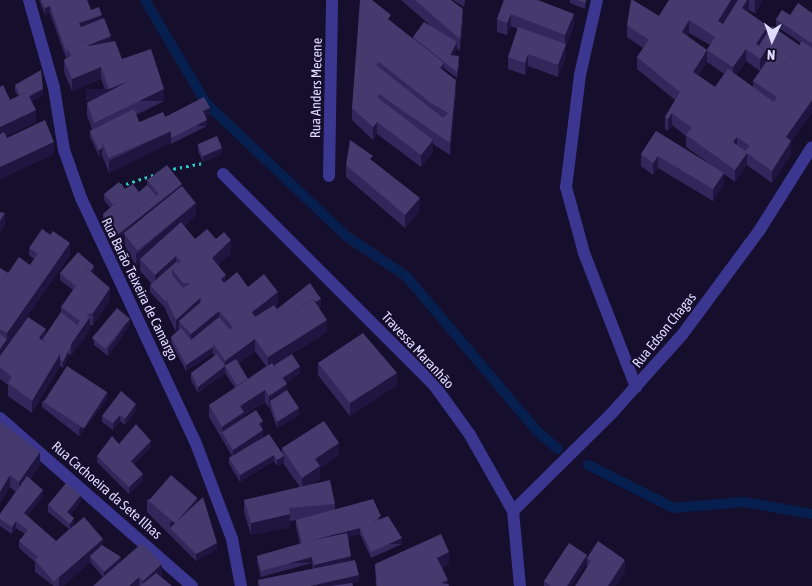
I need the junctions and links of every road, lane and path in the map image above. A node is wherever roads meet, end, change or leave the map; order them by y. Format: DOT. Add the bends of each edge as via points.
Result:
graph roads {
  1 [pos="29,0"];
  2 [pos="332,0"];
  3 [pos="597,0"];
  4 [pos="812,147"];
  5 [pos="224,174"];
  6 [pos="329,176"];
  7 [pos="81,198"];
  8 [pos="636,388"];
  9 [pos="0,418"];
  10 [pos="513,510"];
  11 [pos="192,586"];
  12 [pos="241,586"];
  13 [pos="520,586"];
  1 -- 7 [label="street, Rua Barão Teixeira de Camargo" via="54,88 64,150"];
  2 -- 6 [label="street, Rua Anders Mecene"];
  3 -- 8 [label="street" via="580,75 566,187 584,253"];
  4 -- 8 [label="street, Rua Edson Chagas" via="682,336"];
  5 -- 7 [label="path" via="200,162"];
  5 -- 10 [label="street, Travessa Maranhão" via="434,385 470,435"];
  7 -- 12 [label="street, Rua Barão Teixeira de Camargo" via="195,440 232,539"];
  8 -- 10 [label="street, Rua Edson Chagas"];
  9 -- 11 [label="street, Rua Cachoeira da Sete Ilhas"];
  10 -- 13 [label="street, Travessa Maranhão"];
}
